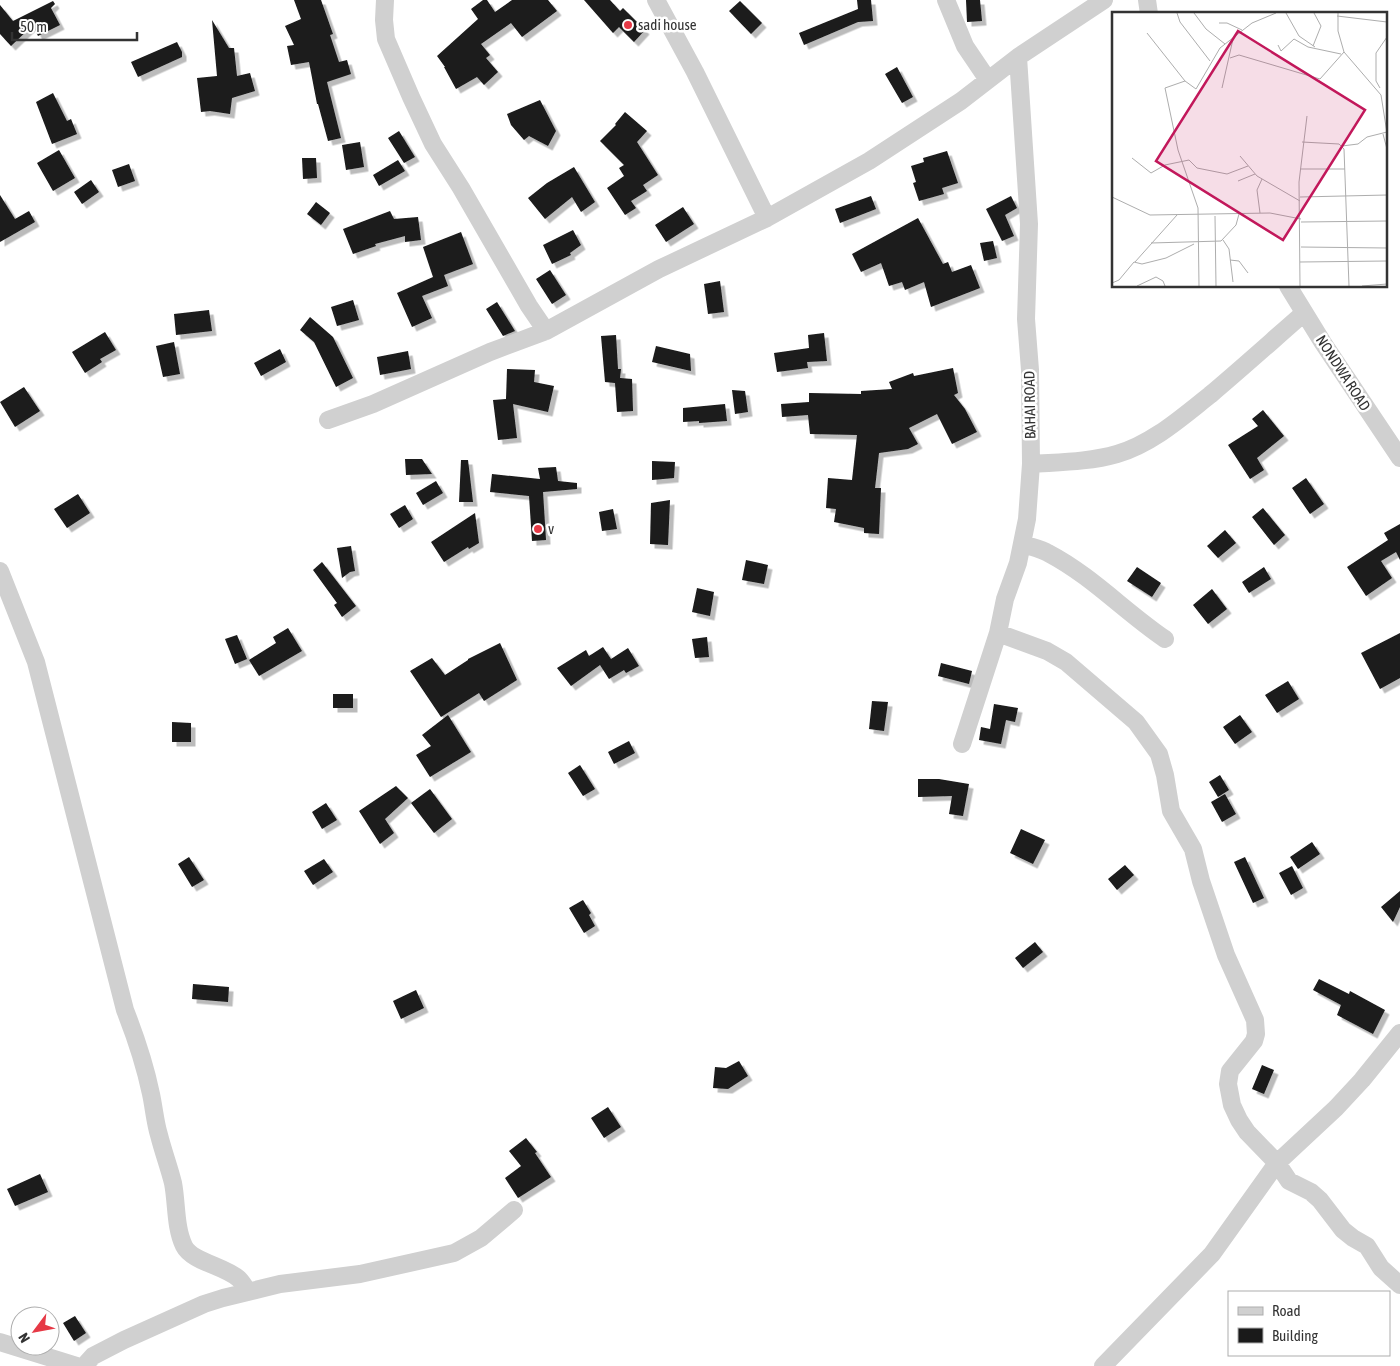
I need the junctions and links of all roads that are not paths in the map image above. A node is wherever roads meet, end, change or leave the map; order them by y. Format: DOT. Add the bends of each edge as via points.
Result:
graph roads {
  1 [pos="384,0"];
  2 [pos="656,0"];
  3 [pos="946,0"];
  4 [pos="1104,0"];
  5 [pos="1018,57"];
  6 [pos="988,80"];
  7 [pos="767,218"];
  8 [pos="1289,288"];
  9 [pos="1304,313"];
  10 [pos="546,331"];
  11 [pos="328,420"];
  12 [pos="1400,458"];
  13 [pos="1031,464"];
  14 [pos="1023,544"];
  15 [pos="0,571"];
  16 [pos="998,633"];
  17 [pos="1165,639"];
  18 [pos="962,744"];
  19 [pos="1400,1033"];
  20 [pos="1277,1163"];
  21 [pos="514,1210"];
  22 [pos="1400,1285"];
  23 [pos="248,1292"];
  24 [pos="0,1342"];
  25 [pos="77,1366"];
  26 [pos="84,1366"];
  27 [pos="1103,1366"];
  1 -- 10 [label="street" via="386,39 422,120 528,306"];
  2 -- 7 [label="street"];
  3 -- 6 [label="street" via="965,46"];
  4 -- 5 [label="street"];
  5 -- 6 [label="street"];
  5 -- 13 [label="street, BAHAI ROAD" via="1030,224 1026,320"];
  6 -- 7 [label="street" via="870,161"];
  7 -- 10 [label="street" via="659,269"];
  8 -- 9 [label="street, NONDWA ROAD"];
  9 -- 12 [label="street, NONDWA ROAD"];
  9 -- 13 [label="street" via="1194,408 1141,444 1118,454"];
  10 -- 11 [label="street"];
  13 -- 14 [label="street, BAHAI ROAD"];
  14 -- 16 [label="street, BAHAI ROAD"];
  14 -- 17 [label="street" via="1047,552 1089,578"];
  15 -- 23 [label="street" via="36,662 125,1010 148,1079 176,1198 178,1229 186,1249 238,1278"];
  16 -- 18 [label="street, BAHAI ROAD"];
  16 -- 20 [label="street" via="1066,662 1136,722 1159,754 1171,810 1193,849 1226,955 1255,1020 1254,1041 1230,1070 1228,1084 1232,1105 1247,1132"];
  19 -- 20 [label="street" via="1336,1108"];
  20 -- 22 [label="street" via="1289,1181 1311,1192 1343,1230 1367,1246 1382,1268"];
  20 -- 27 [label="street" via="1212,1254"];
  21 -- 23 [label="street" via="481,1238 454,1253 360,1274"];
  23 -- 26 [label="street" via="204,1304 132,1336 98,1353"];
  24 -- 25 [label="street"];
}
